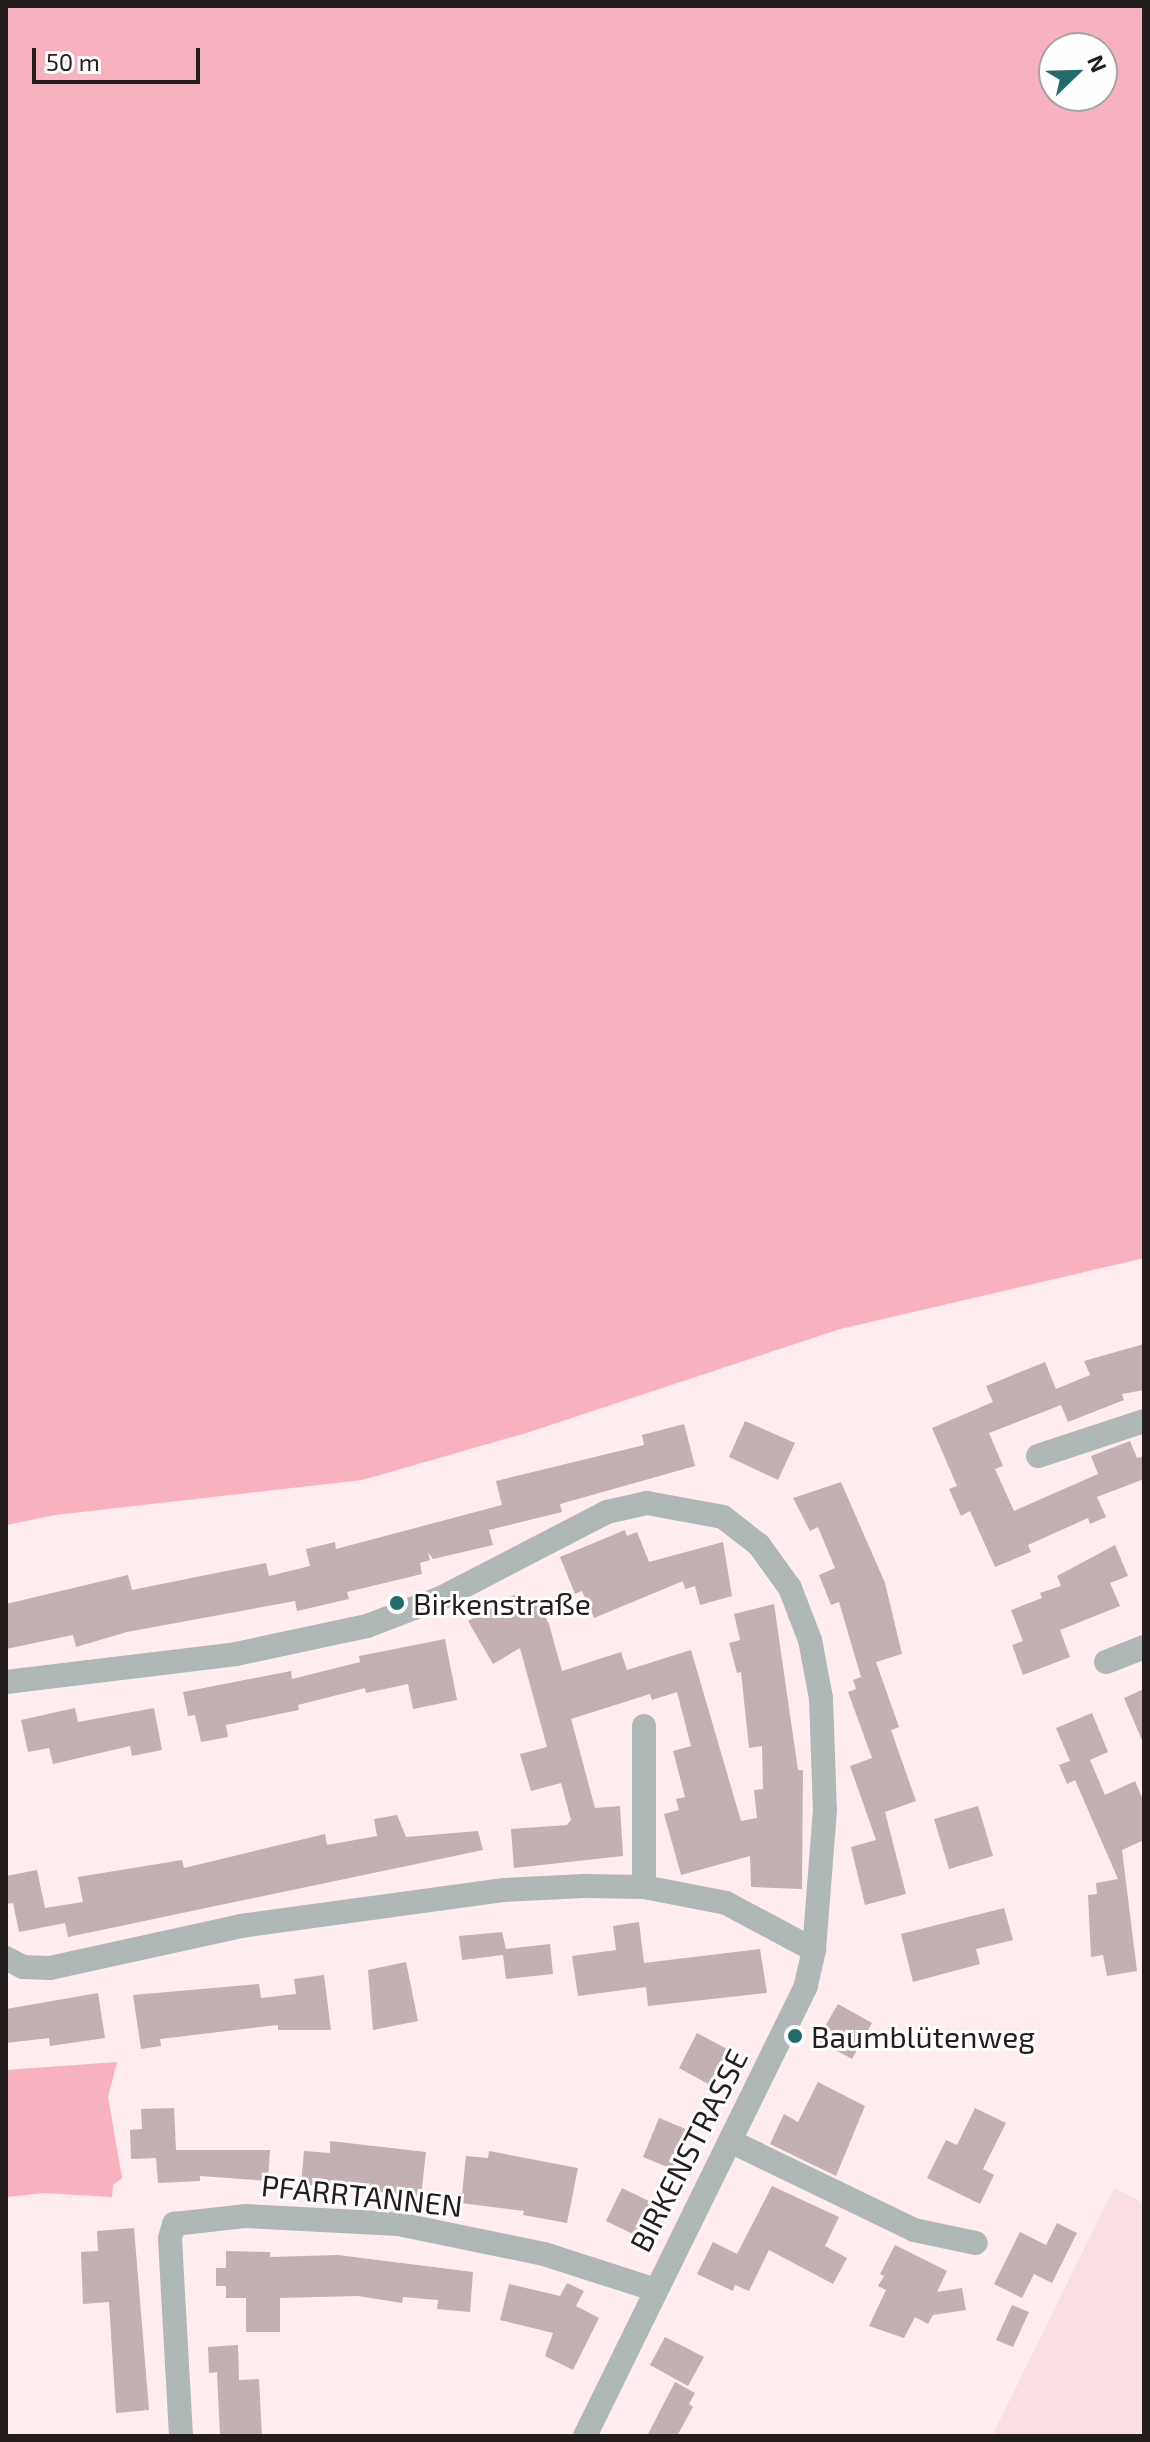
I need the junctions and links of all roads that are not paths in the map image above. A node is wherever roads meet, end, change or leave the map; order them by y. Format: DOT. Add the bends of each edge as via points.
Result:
graph roads {
  1 [pos="1144,1421"];
  2 [pos="1038,1456"];
  3 [pos="1144,1647"];
  4 [pos="1106,1662"];
  5 [pos="6,1682"];
  6 [pos="644,1726"];
  7 [pos="644,1887"];
  8 [pos="814,1950"];
  9 [pos="6,1958"];
  10 [pos="730,2141"];
  11 [pos="976,2243"];
  12 [pos="653,2289"];
  13 [pos="181,2436"];
  14 [pos="585,2436"];
  1 -- 2 [label="street"];
  3 -- 4 [label="street"];
  5 -- 8 [label="street, BIRKENSTRASSE" via="236,1654 367,1626 443,1597 607,1512 647,1503 723,1517 759,1545 790,1588 810,1640 821,1698 825,1810"];
  6 -- 7 [label="street"];
  7 -- 8 [label="street" via="726,1903"];
  7 -- 9 [label="street" via="505,1890 241,1926 50,1968 23,1967"];
  8 -- 10 [label="street, BIRKENSTRASSE" via="806,1986"];
  10 -- 11 [label="street" via="914,2230"];
  10 -- 12 [label="street, BIRKENSTRASSE"];
  12 -- 13 [label="street, PFARRTANNEN" via="544,2254 398,2224 245,2216 174,2224 170,2238"];
  12 -- 14 [label="street, BIRKENSTRASSE"];
}
